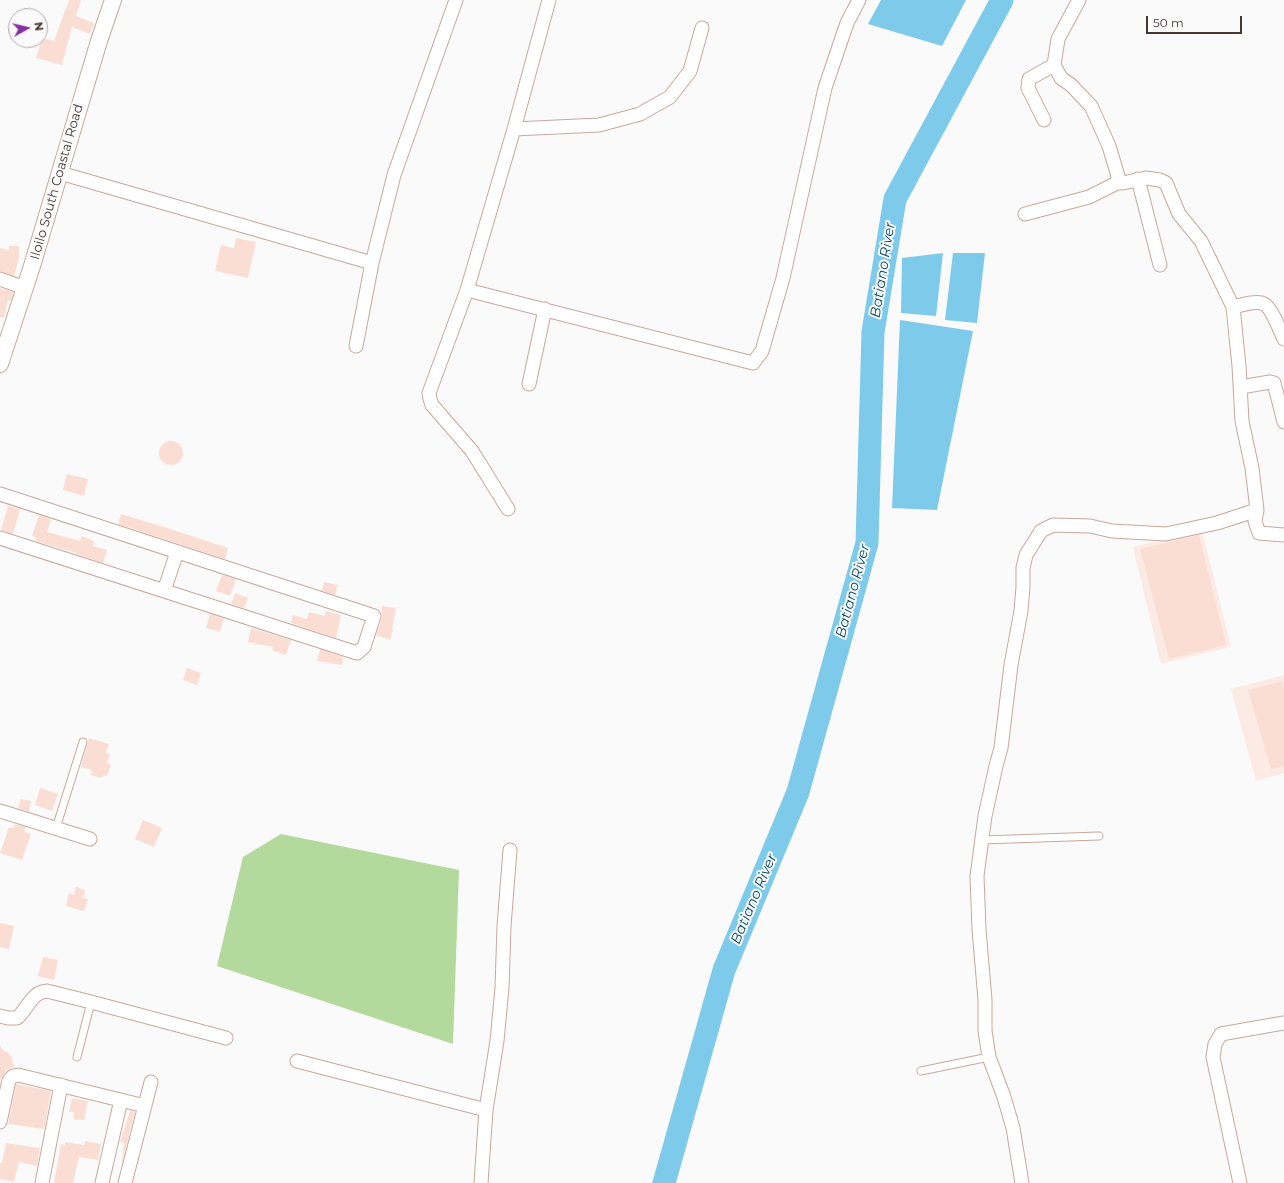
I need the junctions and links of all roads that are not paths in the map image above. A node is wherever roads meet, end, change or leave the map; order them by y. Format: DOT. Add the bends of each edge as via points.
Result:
graph roads {
  1 [pos="113,0"];
  2 [pos="456,0"];
  3 [pos="549,0"];
  4 [pos="859,0"];
  5 [pos="1079,0"];
  6 [pos="702,28"];
  7 [pos="1054,65"];
  8 [pos="1044,120"];
  9 [pos="514,129"];
  10 [pos="60,172"];
  11 [pos="1138,179"];
  12 [pos="1117,183"];
  13 [pos="1025,214"];
  14 [pos="372,263"];
  15 [pos="1160,265"];
  16 [pos="0,280"];
  17 [pos="25,288"];
  18 [pos="467,290"];
  19 [pos="1233,306"];
  20 [pos="544,309"];
  21 [pos="1284,339"];
  22 [pos="356,346"];
  23 [pos="0,364"];
  24 [pos="529,384"];
  25 [pos="1241,387"];
  26 [pos="1284,422"];
  27 [pos="0,494"];
  28 [pos="508,509"];
  29 [pos="1257,510"];
  30 [pos="1284,535"];
  31 [pos="0,538"];
  32 [pos="177,552"];
  33 [pos="164,591"];
  34 [pos="83,742"];
  35 [pos="0,811"];
  36 [pos="56,828"];
  37 [pos="1099,836"];
  38 [pos="90,839"];
  39 [pos="982,840"];
  40 [pos="510,850"];
  41 [pos="91,1002"];
  42 [pos="0,1016"];
  43 [pos="1284,1023"];
  44 [pos="226,1038"];
  45 [pos="77,1057"];
  46 [pos="989,1057"];
  47 [pos="297,1061"];
  48 [pos="921,1071"];
  49 [pos="151,1082"];
  50 [pos="61,1085"];
  51 [pos="121,1100"];
  52 [pos="145,1106"];
  53 [pos="486,1110"];
  54 [pos="0,1122"];
  55 [pos="42,1183"];
  56 [pos="102,1183"];
  57 [pos="125,1183"];
  58 [pos="481,1183"];
  59 [pos="1022,1183"];
  60 [pos="1240,1183"];
  1 -- 10 [label="street, Iloilo South Coastal Road"];
  2 -- 14 [label="street" via="394,175"];
  3 -- 9 [label="street"];
  4 -- 20 [label="street" via="847,23 826,88 783,278 762,351 753,362"];
  5 -- 7 [label="street" via="1058,39"];
  6 -- 9 [label="street" via="690,71 670,97 640,114 599,125"];
  7 -- 8 [label="street" via="1028,79 1028,88"];
  7 -- 12 [label="street" via="1061,78 1091,106 1109,146 1118,176"];
  9 -- 18 [label="street"];
  10 -- 14 [label="street"];
  10 -- 17 [label="street, Iloilo South Coastal Road"];
  11 -- 12 [label="street" via="1123,184"];
  11 -- 15 [label="street"];
  11 -- 19 [label="street" via="1160,180 1166,183 1179,214 1201,241"];
  12 -- 13 [label="street" via="1089,197"];
  14 -- 22 [label="street"];
  16 -- 17 [label="street"];
  17 -- 23 [label="street, Iloilo South Coastal Road"];
  18 -- 20 [label="street"];
  18 -- 28 [label="street" via="430,399 432,405 472,451"];
  19 -- 21 [label="street" via="1263,304 1269,309"];
  19 -- 25 [label="street"];
  20 -- 24 [label="street"];
  25 -- 26 [label="street" via="1274,383"];
  25 -- 29 [label="street" via="1242,421 1252,468"];
  27 -- 32 [label="street"];
  29 -- 30 [label="street" via="1255,521 1259,533"];
  29 -- 39 [label="street" via="1217,524 1166,534 1053,525 1041,531 1026,555 1023,568 1021,611 1010,671 1002,741"];
  31 -- 33 [label="street"];
  32 -- 33 [label="street"];
  32 -- 33 [label="street" via="374,616 364,647 357,653"];
  34 -- 36 [label="lane"];
  35 -- 36 [label="street"];
  36 -- 38 [label="street"];
  37 -- 39 [label="lane"];
  39 -- 46 [label="street" via="978,876 979,929"];
  40 -- 53 [label="street" via="502,988"];
  41 -- 42 [label="street" via="41,991 17,1018"];
  41 -- 44 [label="street"];
  41 -- 45 [label="lane"];
  43 -- 60 [label="street" via="1221,1034 1215,1044 1213,1057"];
  46 -- 48 [label="lane"];
  46 -- 59 [label="street" via="1013,1128"];
  47 -- 53 [label="street"];
  49 -- 52 [label="street"];
  50 -- 51 [label="street"];
  50 -- 54 [label="street" via="13,1076 9,1080"];
  50 -- 55 [label="street"];
  51 -- 52 [label="street"];
  51 -- 56 [label="street"];
  52 -- 57 [label="street"];
  53 -- 58 [label="street"];
}
